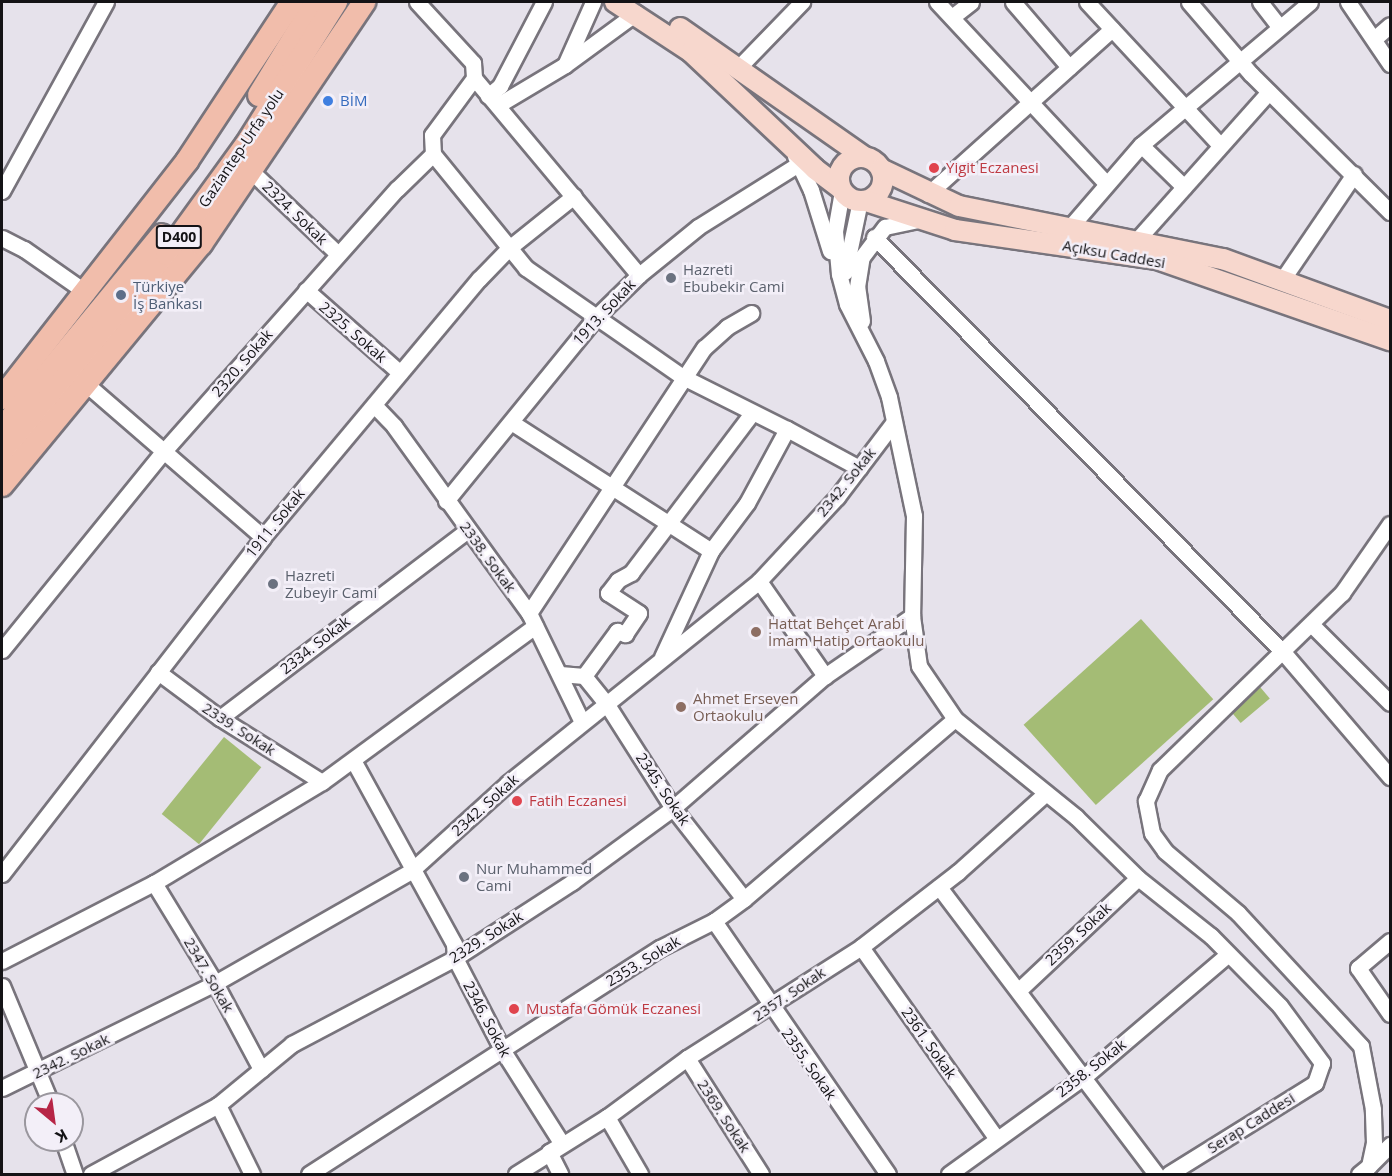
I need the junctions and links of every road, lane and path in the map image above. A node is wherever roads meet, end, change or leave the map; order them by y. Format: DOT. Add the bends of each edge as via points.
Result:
graph roads {
  1 [pos="106,2"];
  2 [pos="292,2"];
  3 [pos="316,2"];
  4 [pos="336,2"];
  5 [pos="364,2"];
  6 [pos="417,2"];
  7 [pos="544,2"];
  8 [pos="593,2"];
  9 [pos="615,2"];
  10 [pos="802,2"];
  11 [pos="937,2"];
  12 [pos="971,2"];
  13 [pos="1013,2"];
  14 [pos="1087,2"];
  15 [pos="1189,2"];
  16 [pos="1260,2"];
  17 [pos="1310,2"];
  18 [pos="1348,2"];
  19 [pos="637,7"];
  20 [pos="952,17"];
  21 [pos="1278,25"];
  22 [pos="1390,25"];
  23 [pos="1112,29"];
  24 [pos="1374,39"];
  25 [pos="1238,59"];
  26 [pos="1390,64"];
  27 [pos="565,65"];
  28 [pos="739,67"];
  29 [pos="1069,67"];
  30 [pos="474,78"];
  31 [pos="1269,92"];
  32 [pos="493,100"];
  33 [pos="1030,103"];
  34 [pos="1184,106"];
  35 [pos="787,143"];
  36 [pos="1141,145"];
  37 [pos="1220,145"];
  38 [pos="433,154"];
  39 [pos="864,157"];
  40 [pos="800,163"];
  41 [pos="881,169"];
  42 [pos="251,171"];
  43 [pos="1354,174"];
  44 [pos="1105,182"];
  45 [pos="1184,187"];
  46 [pos="841,190"];
  47 [pos="2,191"];
  48 [pos="928,194"];
  49 [pos="574,196"];
  50 [pos="863,201"];
  51 [pos="1390,212"];
  52 [pos="919,220"];
  53 [pos="1071,226"];
  54 [pos="874,237"];
  55 [pos="2,238"];
  56 [pos="1137,240"];
  57 [pos="509,248"];
  58 [pos="338,254"];
  59 [pos="839,274"];
  60 [pos="639,275"];
  61 [pos="1282,279"];
  62 [pos="306,290"];
  63 [pos="87,293"];
  64 [pos="847,304"];
  65 [pos="751,313"];
  66 [pos="596,317"];
  67 [pos="1390,320"];
  68 [pos="1390,340"];
  69 [pos="876,361"];
  70 [pos="400,373"];
  71 [pos="683,377"];
  72 [pos="85,383"];
  73 [pos="2,398"];
  74 [pos="374,405"];
  75 [pos="752,413"];
  76 [pos="511,422"];
  77 [pos="894,422"];
  78 [pos="2,429"];
  79 [pos="787,429"];
  80 [pos="164,451"];
  81 [pos="2,456"];
  82 [pos="859,468"];
  83 [pos="2,484"];
  84 [pos="613,485"];
  85 [pos="446,501"];
  86 [pos="669,525"];
  87 [pos="468,530"];
  88 [pos="1388,531"];
  89 [pos="263,537"];
  90 [pos="711,552"];
  91 [pos="759,581"];
  92 [pos="912,616"];
  93 [pos="532,619"];
  94 [pos="1312,625"];
  95 [pos="2,650"];
  96 [pos="1283,652"];
  97 [pos="660,662"];
  98 [pos="158,672"];
  99 [pos="560,674"];
  100 [pos="584,676"];
  101 [pos="825,676"];
  102 [pos="606,703"];
  103 [pos="1390,704"];
  104 [pos="220,718"];
  105 [pos="955,719"];
  106 [pos="582,723"];
  107 [pos="353,760"];
  108 [pos="1390,777"];
  109 [pos="322,782"];
  110 [pos="1046,793"];
  111 [pos="674,808"];
  112 [pos="411,871"];
  113 [pos="2,874"];
  114 [pos="1138,878"];
  115 [pos="154,883"];
  116 [pos="939,886"];
  117 [pos="744,900"];
  118 [pos="714,921"];
  119 [pos="1390,941"];
  120 [pos="861,947"];
  121 [pos="1227,955"];
  122 [pos="455,958"];
  123 [pos="2,960"];
  124 [pos="216,983"];
  125 [pos="2,986"];
  126 [pos="1019,990"];
  127 [pos="770,1007"];
  128 [pos="1390,1014"];
  129 [pos="503,1051"];
  130 [pos="687,1058"];
  131 [pos="261,1069"];
  132 [pos="40,1072"];
  133 [pos="1085,1076"];
  134 [pos="2,1088"];
  135 [pos="47,1092"];
  136 [pos="218,1105"];
  137 [pos="607,1117"];
  138 [pos="996,1138"];
  139 [pos="1390,1145"];
  140 [pos="67,1152"];
  141 [pos="549,1152"];
  142 [pos="1364,1170"];
  143 [pos="75,1174"];
  144 [pos="91,1174"];
  145 [pos="252,1174"];
  146 [pos="309,1174"];
  147 [pos="516,1174"];
  148 [pos="560,1174"];
  149 [pos="640,1174"];
  150 [pos="761,1174"];
  151 [pos="888,1174"];
  152 [pos="949,1174"];
  153 [pos="1156,1174"];
  154 [pos="1169,1174"];
  1 -- 47 [label="street"];
  2 -- 63 [label="highway" via="187,161"];
  3 -- 78 [label="highway, Gaziantep-Urfa yolu / D400" via="235,134 158,241"];
  4 -- 81 [label="highway, Gaziantep-Urfa yolu / D400" via="246,145 167,254"];
  5 -- 42 [label="highway"];
  6 -- 30 [label="street" via="473,63"];
  7 -- 32 [label="street"];
  8 -- 27 [label="street"];
  9 -- 19 [label="main road"];
  10 -- 28 [label="street"];
  11 -- 20 [label="street"];
  12 -- 20 [label="street"];
  13 -- 29 [label="street"];
  14 -- 23 [label="street"];
  15 -- 25 [label="street"];
  16 -- 21 [label="street"];
  17 -- 21 [label="street"];
  18 -- 24 [label="street"];
  19 -- 27 [label="street"];
  19 -- 28 [label="main road"];
  19 -- 35 [label="main road"];
  20 -- 33 [label="street"];
  21 -- 25 [label="street"];
  22 -- 24 [label="street"];
  23 -- 29 [label="street"];
  23 -- 34 [label="street"];
  24 -- 26 [label="street"];
  25 -- 31 [label="street"];
  25 -- 34 [label="street"];
  27 -- 32 [label="street"];
  28 -- 39 [label="main road"];
  29 -- 33 [label="street"];
  30 -- 32 [label="street"];
  30 -- 38 [label="street" via="432,135"];
  31 -- 37 [label="street"];
  31 -- 43 [label="street"];
  32 -- 49 [label="street"];
  33 -- 44 [label="street"];
  33 -- 48 [label="street"];
  34 -- 36 [label="street"];
  34 -- 37 [label="street"];
  35 -- 40 [label="street"];
  35 -- 46 [label="main road"];
  36 -- 44 [label="street"];
  36 -- 45 [label="street"];
  37 -- 45 [label="street"];
  38 -- 57 [label="street"];
  38 -- 58 [label="street, 2320. Sokak"];
  39 -- 41 [label="main road"];
  39 -- 46 [label="main road" via="854,158 843,166"];
  40 -- 59 [label="street"];
  40 -- 60 [label="street, 1913. Sokak" via="698,227"];
  41 -- 48 [label="main road, Açıksu Caddesi"];
  41 -- 50 [label="main road" via="882,187"];
  42 -- 58 [label="street, 2324. Sokak"];
  42 -- 72 [label="highway" via="201,244"];
  43 -- 51 [label="street"];
  43 -- 61 [label="street"];
  44 -- 53 [label="street"];
  45 -- 56 [label="street"];
  46 -- 50 [label="main road"];
  46 -- 59 [label="street" via="835,231"];
  48 -- 53 [label="main road, Açıksu Caddesi" via="1000,215"];
  49 -- 57 [label="street, 1911. Sokak"];
  49 -- 60 [label="street"];
  50 -- 52 [label="main road, Açıksu Caddesi"];
  50 -- 64 [label="street" via="847,258"];
  52 -- 54 [label="street" via="897,222"];
  52 -- 68 [label="main road, Açıksu Caddesi" via="955,230 1157,259"];
  53 -- 56 [label="main road, Açıksu Caddesi"];
  54 -- 69 [label="street" via="862,257 856,287 860,314"];
  54 -- 96 [label="street"];
  55 -- 63 [label="street"];
  56 -- 61 [label="main road, Açıksu Caddesi" via="1223,259"];
  57 -- 66 [label="street" via="526,268"];
  57 -- 70 [label="street, 1911. Sokak"];
  58 -- 62 [label="street, 2320. Sokak"];
  59 -- 64 [label="street"];
  60 -- 66 [label="street, 1913. Sokak"];
  61 -- 67 [label="main road, Açıksu Caddesi"];
  62 -- 70 [label="street, 2325. Sokak"];
  62 -- 80 [label="street, 2320. Sokak"];
  63 -- 73 [label="highway"];
  64 -- 69 [label="street"];
  65 -- 71 [label="street" via="711,341"];
  66 -- 71 [label="street"];
  66 -- 76 [label="street, 1913. Sokak"];
  69 -- 77 [label="street"];
  70 -- 74 [label="street, 1911. Sokak"];
  71 -- 75 [label="street"];
  71 -- 84 [label="street"];
  72 -- 80 [label="street"];
  72 -- 83 [label="highway"];
  74 -- 85 [label="street, 2338. Sokak" via="394,426"];
  74 -- 89 [label="street, 1911. Sokak"];
  75 -- 79 [label="street"];
  75 -- 86 [label="street"];
  76 -- 84 [label="street"];
  76 -- 85 [label="street, 1913. Sokak"];
  77 -- 82 [label="street, 2342. Sokak"];
  77 -- 92 [label="street" via="914,516"];
  79 -- 82 [label="street"];
  79 -- 90 [label="street" via="747,503"];
  80 -- 89 [label="street"];
  80 -- 95 [label="street, 2320. Sokak"];
  82 -- 91 [label="street, 2342. Sokak"];
  84 -- 86 [label="street"];
  84 -- 93 [label="street"];
  85 -- 87 [label="street, 2338. Sokak"];
  86 -- 90 [label="street"];
  86 -- 100 [label="street" via="631,573 618,580 608,593 639,613 625,634 617,631"];
  87 -- 93 [label="street, 2338. Sokak"];
  87 -- 104 [label="street, 2334. Sokak"];
  88 -- 94 [label="street" via="1342,593"];
  89 -- 98 [label="street, 1911. Sokak"];
  90 -- 97 [label="street"];
  91 -- 97 [label="street, 2342. Sokak"];
  91 -- 101 [label="street"];
  92 -- 101 [label="street, 2329. Sokak"];
  92 -- 105 [label="street" via="919,666"];
  93 -- 99 [label="street, 2338. Sokak"];
  93 -- 107 [label="street"];
  94 -- 96 [label="street"];
  94 -- 103 [label="street"];
  96 -- 108 [label="street"];
  96 -- 142 [label="street" via="1160,770 1146,801 1152,833 1165,850 1238,913 1361,1046 1373,1109 1374,1143"];
  97 -- 102 [label="street, 2342. Sokak"];
  98 -- 104 [label="street, 2339. Sokak"];
  98 -- 113 [label="street, 1911. Sokak"];
  99 -- 100 [label="street"];
  99 -- 106 [label="street, 2338. Sokak"];
  100 -- 102 [label="street, 2345. Sokak"];
  101 -- 111 [label="street, 2329. Sokak"];
  102 -- 106 [label="street, 2342. Sokak"];
  102 -- 111 [label="street, 2345. Sokak"];
  104 -- 109 [label="street, 2339. Sokak"];
  105 -- 110 [label="street"];
  105 -- 117 [label="street, 2353. Sokak"];
  106 -- 112 [label="street, 2342. Sokak" via="508,783"];
  107 -- 109 [label="street"];
  107 -- 112 [label="street, 2346. Sokak"];
  109 -- 115 [label="street"];
  110 -- 114 [label="street"];
  110 -- 116 [label="street, 2357. Sokak"];
  111 -- 117 [label="street, 2345. Sokak"];
  111 -- 122 [label="street, 2329. Sokak" via="572,882"];
  112 -- 122 [label="street, 2346. Sokak" via="454,944"];
  112 -- 124 [label="street, 2342. Sokak"];
  114 -- 121 [label="street" via="1211,936"];
  114 -- 126 [label="street, 2359. Sokak"];
  115 -- 123 [label="street"];
  115 -- 124 [label="street, 2347. Sokak"];
  116 -- 120 [label="street, 2357. Sokak"];
  116 -- 126 [label="street"];
  117 -- 118 [label="street, 2353. Sokak"];
  118 -- 127 [label="street, 2355. Sokak"];
  118 -- 129 [label="street, 2353. Sokak" via="660,948"];
  119 -- 128 [label="street" via="1358,968"];
  120 -- 127 [label="street, 2357. Sokak"];
  120 -- 138 [label="street, 2361. Sokak"];
  121 -- 133 [label="street, 2358. Sokak"];
  121 -- 154 [label="street, Serap Caddesi" via="1280,1006 1322,1064 1315,1083"];
  122 -- 129 [label="street, 2346. Sokak"];
  122 -- 131 [label="street, 2329. Sokak" via="292,1044"];
  124 -- 131 [label="street, 2347. Sokak"];
  124 -- 132 [label="street, 2342. Sokak"];
  125 -- 132 [label="street"];
  126 -- 133 [label="street"];
  127 -- 130 [label="street, 2357. Sokak"];
  127 -- 151 [label="street, 2355. Sokak"];
  129 -- 141 [label="street, 2346. Sokak" via="562,1144"];
  129 -- 146 [label="street, 2353. Sokak"];
  130 -- 137 [label="street, 2357. Sokak"];
  130 -- 150 [label="street, 2369. Sokak"];
  131 -- 136 [label="street, 2329. Sokak"];
  132 -- 134 [label="street, 2342. Sokak"];
  132 -- 135 [label="street"];
  133 -- 138 [label="street, 2358. Sokak"];
  133 -- 153 [label="street"];
  136 -- 144 [label="street, 2329. Sokak"];
  136 -- 145 [label="street"];
  137 -- 141 [label="street, 2357. Sokak"];
  137 -- 149 [label="street"];
  138 -- 152 [label="street, 2358. Sokak"];
  139 -- 142 [label="street"];
  140 -- 143 [label="street"];
  141 -- 147 [label="street, 2357. Sokak"];
  141 -- 148 [label="street"];
}
